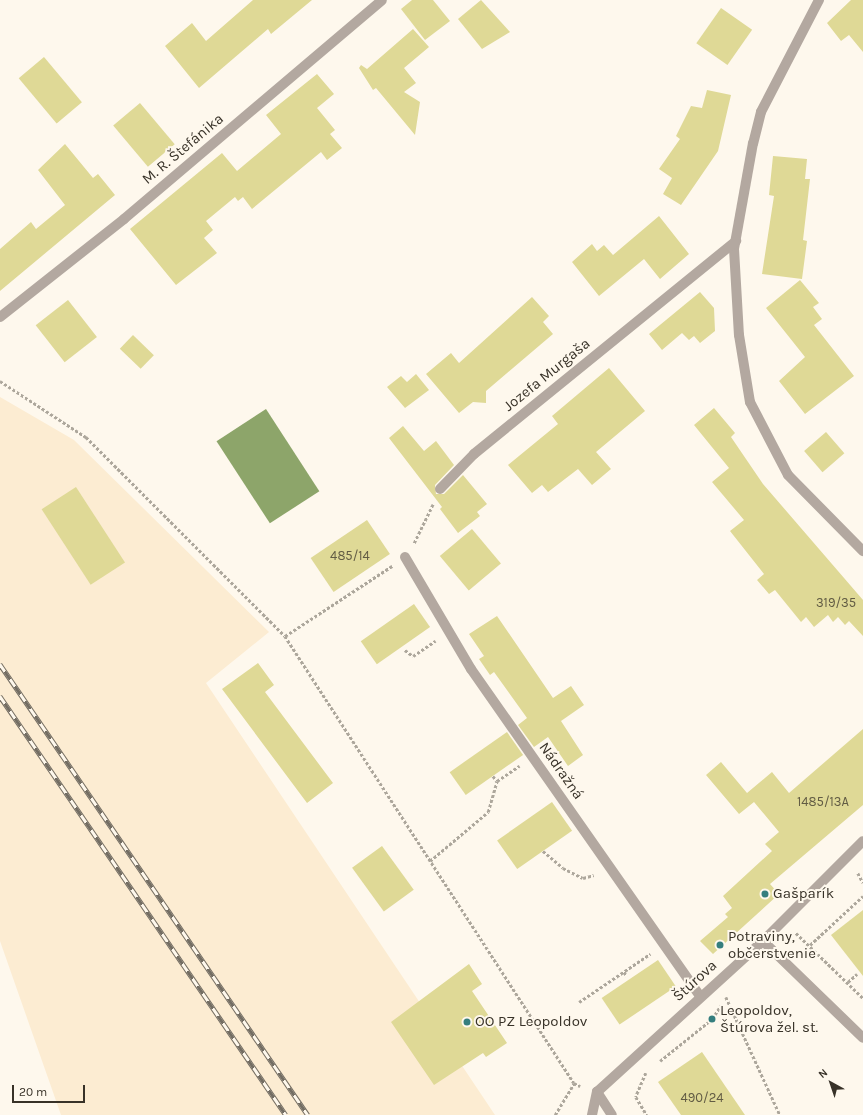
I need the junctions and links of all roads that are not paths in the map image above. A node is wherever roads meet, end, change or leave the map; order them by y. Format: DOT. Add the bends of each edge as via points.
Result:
graph roads {
  1 [pos="382,0"];
  2 [pos="819,0"];
  3 [pos="736,241"];
  4 [pos="0,317"];
  5 [pos="440,489"];
  6 [pos="863,551"];
  7 [pos="406,557"];
  8 [pos="863,841"];
  9 [pos="763,941"];
  10 [pos="700,996"];
  11 [pos="863,1038"];
  12 [pos="597,1092"];
  13 [pos="592,1115"];
  14 [pos="612,1115"];
  1 -- 4 [label="street, M. R. Štefánika" via="124,219"];
  2 -- 3 [label="street" via="761,112"];
  3 -- 5 [label="street, Jozefa Murgaša" via="474,454"];
  3 -- 6 [label="street" via="739,335 750,402 788,475"];
  7 -- 10 [label="street, Nádražná" via="449,631 532,757"];
  8 -- 9 [label="street, Štúrova"];
  9 -- 10 [label="street, Štúrova"];
  9 -- 11 [label="street"];
  10 -- 12 [label="street, Štúrova"];
  12 -- 13 [label="street"];
  12 -- 14 [label="street"];
}
